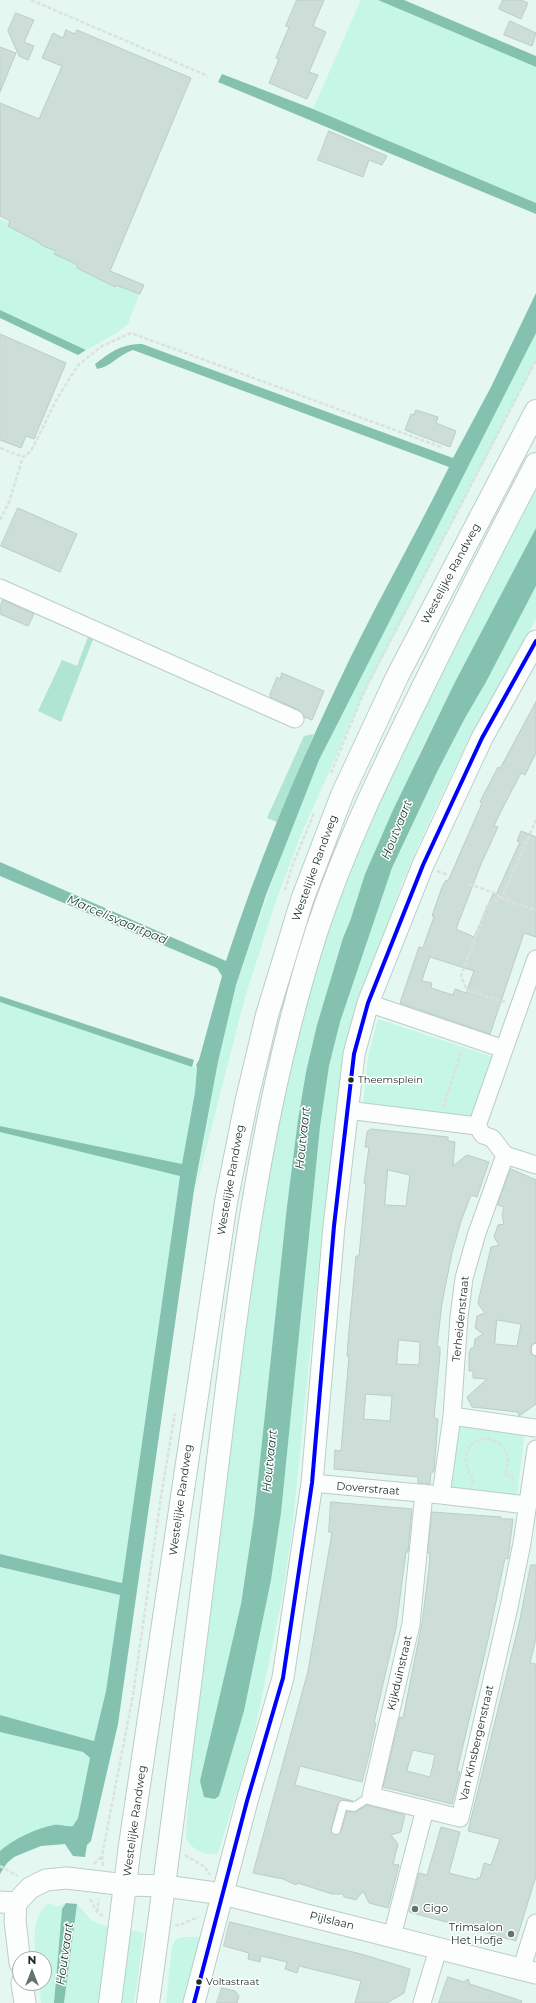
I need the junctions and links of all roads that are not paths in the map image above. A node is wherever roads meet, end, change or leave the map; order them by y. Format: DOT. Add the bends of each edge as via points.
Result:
graph roads {
  1 [pos="536,411"];
  2 [pos="536,464"];
  3 [pos="0,588"];
  4 [pos="536,641"];
  5 [pos="295,719"];
  6 [pos="536,959"];
  7 [pos="527,997"];
  8 [pos="368,1003"];
  9 [pos="504,1049"];
  10 [pos="347,1110"];
  11 [pos="477,1126"];
  12 [pos="505,1156"];
  13 [pos="536,1165"];
  14 [pos="536,1348"];
  15 [pos="536,1351"];
  16 [pos="452,1416"];
  17 [pos="536,1428"];
  18 [pos="536,1449"];
  19 [pos="312,1484"];
  20 [pos="433,1494"];
  21 [pos="527,1505"];
  22 [pos="371,1796"];
  23 [pos="424,1809"];
  24 [pos="336,1830"];
  25 [pos="126,1885"];
  26 [pos="165,1886"];
  27 [pos="223,1894"];
  28 [pos="8,1903"];
  29 [pos="536,1923"];
  30 [pos="392,1936"];
  31 [pos="438,1949"];
  32 [pos="19,1951"];
  33 [pos="528,1972"];
  34 [pos="23,1991"];
  35 [pos="25,2003"];
  36 [pos="110,2003"];
  37 [pos="148,2003"];
  38 [pos="194,2003"];
  39 [pos="422,2003"];
  1 -- 25 [label="main road, Westelijke Randweg" via="398,675 342,795 302,900 267,1015 226,1202"];
  2 -- 26 [label="main road" via="476,578 367,800 318,929 280,1062 254,1195 234,1326"];
  3 -- 5 [label="street"];
  4 -- 8 [label="street" via="475,752 423,865"];
  6 -- 7 [label="street"];
  7 -- 9 [label="street"];
  8 -- 9 [label="street"];
  8 -- 10 [label="street" via="354,1054"];
  9 -- 11 [label="street"];
  10 -- 11 [label="street"];
  10 -- 19 [label="street" via="334,1226"];
  11 -- 12 [label="street" via="483,1135 492,1138"];
  12 -- 13 [label="street"];
  12 -- 16 [label="street, Terheidenstraat" via="477,1233 464,1278"];
  14 -- 15 [label="lane"];
  16 -- 17 [label="street"];
  16 -- 20 [label="street, Terheidenstraat"];
  18 -- 21 [label="street"];
  19 -- 20 [label="street, Doverstraat"];
  19 -- 27 [label="street" via="283,1678"];
  20 -- 21 [label="street, Doverstraat"];
  20 -- 22 [label="street, Kijkduinstraat" via="411,1624"];
  21 -- 23 [label="street, Van Kinsbergenstraat" via="509,1606 460,1818"];
  22 -- 23 [label="street"];
  22 -- 24 [label="lane" via="354,1807 343,1806"];
  23 -- 30 [label="street"];
  25 -- 26 [label="street, Pijlslaan"];
  25 -- 28 [label="street, Pijlslaan" via="77,1885 46,1880"];
  25 -- 36 [label="main road, Westelijke Randweg"];
  26 -- 27 [label="street, Pijlslaan"];
  26 -- 37 [label="main road"];
  27 -- 30 [label="street, Pijlslaan"];
  27 -- 38 [label="street"];
  28 -- 32 [label="street" via="15,1921"];
  29 -- 33 [label="street"];
  30 -- 31 [label="street, Pijlslaan"];
  31 -- 33 [label="street, Pijlslaan"];
  31 -- 39 [label="street"];
  34 -- 35 [label="street"];
}
